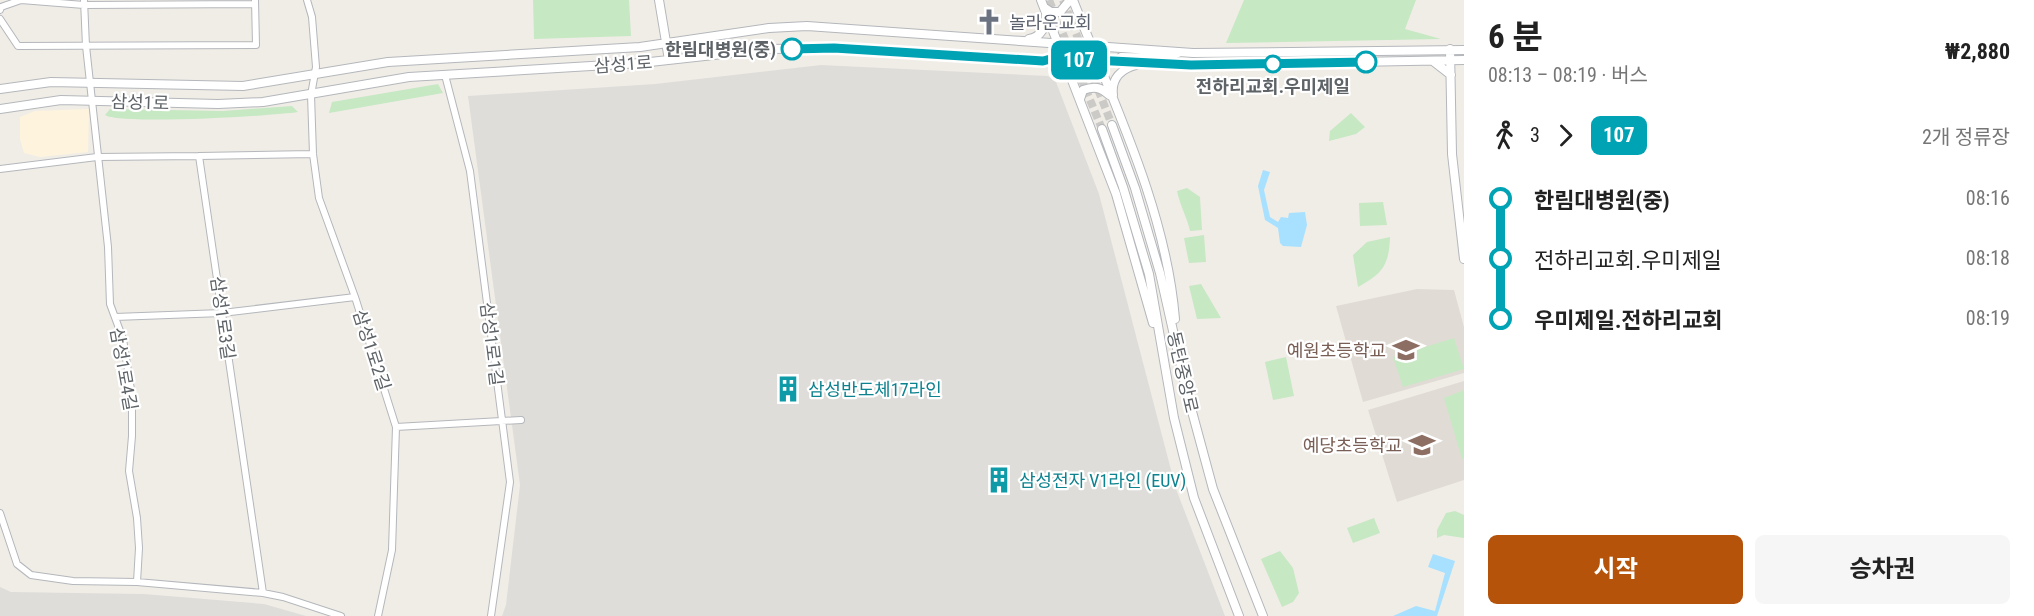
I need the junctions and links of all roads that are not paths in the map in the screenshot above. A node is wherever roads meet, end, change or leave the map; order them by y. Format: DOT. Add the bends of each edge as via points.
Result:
graph roads {
  1 [pos="307,0"];
  2 [pos="659,0"];
  3 [pos="1072,0"];
  4 [pos="84,2"];
  5 [pos="255,2"];
  6 [pos="1043,4"];
  7 [pos="0,10"];
  8 [pos="0,20"];
  9 [pos="1017,41"];
  10 [pos="666,44"];
  11 [pos="1059,44"];
  12 [pos="86,46"];
  13 [pos="1092,46"];
  14 [pos="1450,49"];
  15 [pos="1464,50"];
  16 [pos="1179,53"];
  17 [pos="1064,59"];
  18 [pos="669,60"];
  19 [pos="1464,60"];
  20 [pos="1097,61"];
  21 [pos="1433,61"];
  22 [pos="1450,61"];
  23 [pos="1123,63"];
  24 [pos="1143,64"];
  25 [pos="315,74"];
  26 [pos="445,75"];
  27 [pos="1451,75"];
  28 [pos="91,83"];
  29 [pos="0,89"];
  30 [pos="312,91"];
  31 [pos="1080,99"];
  32 [pos="1112,99"];
  33 [pos="93,100"];
  34 [pos="0,109"];
  35 [pos="1112,125"];
  36 [pos="1102,129"];
  37 [pos="313,154"];
  38 [pos="199,156"];
  39 [pos="97,157"];
  40 [pos="0,168"];
  41 [pos="1464,259"];
  42 [pos="355,297"];
  43 [pos="222,313"];
  44 [pos="115,317"];
  45 [pos="1177,348"];
  46 [pos="1161,350"];
  47 [pos="520,420"];
  48 [pos="502,422"];
  49 [pos="396,427"];
  50 [pos="0,513"];
  51 [pos="137,582"];
  52 [pos="263,593"];
  53 [pos="341,616"];
  54 [pos="378,616"];
  55 [pos="491,616"];
  56 [pos="1239,616"];
  57 [pos="1263,616"];
  1 -- 25 [label="street, 삼성1로2길" via="312,17"];
  2 -- 10 [label="street"];
  3 -- 6 [label="street" via="1060,12 1051,12"];
  3 -- 13 [label="street"];
  4 -- 5 [label="street"];
  4 -- 7 [label="street" via="21,0"];
  4 -- 12 [label="street, 삼성1로4길"];
  5 -- 12 [label="street" via="256,45"];
  6 -- 9 [label="street" via="1046,22 1039,35"];
  6 -- 11 [label="street"];
  8 -- 12 [label="street" via="18,46"];
  9 -- 10 [label="street, 삼성1로" via="807,26"];
  9 -- 11 [label="street, 삼성1로"];
  10 -- 18 [label="street"];
  10 -- 25 [label="street, 삼성1로" via="388,62"];
  11 -- 13 [label="street, 삼성1로"];
  11 -- 17 [label="street"];
  12 -- 28 [label="street, 삼성1로4길"];
  13 -- 16 [label="street, 삼성1로"];
  13 -- 20 [label="street"];
  14 -- 15 [label="street, 삼성1로"];
  14 -- 16 [label="street, 삼성1로"];
  14 -- 22 [label="street"];
  16 -- 23 [label="street" via="1166,58 1121,57"];
  17 -- 18 [label="street, 삼성1로" via="1043,61 834,48 770,49"];
  17 -- 20 [label="street, 삼성1로"];
  17 -- 31 [label="street"];
  18 -- 26 [label="street, 삼성1로"];
  19 -- 22 [label="street, 삼성1로"];
  20 -- 23 [label="street, 삼성1로"];
  20 -- 32 [label="street"];
  21 -- 22 [label="street, 삼성1로"];
  21 -- 24 [label="street, 삼성1로"];
  21 -- 27 [label="street"];
  22 -- 27 [label="street"];
  23 -- 24 [label="street, 삼성1로"];
  24 -- 32 [label="street" via="1129,67 1116,78"];
  25 -- 28 [label="street, 삼성1로" via="243,86"];
  25 -- 30 [label="street, 삼성1로2길"];
  26 -- 30 [label="street, 삼성1로"];
  26 -- 48 [label="street, 삼성1로1길" via="470,171"];
  27 -- 41 [label="street" via="1452,154"];
  28 -- 29 [label="street, 삼성1로" via="44,83"];
  28 -- 33 [label="street, 삼성1로4길"];
  30 -- 33 [label="street, 삼성1로" via="245,104"];
  30 -- 37 [label="street, 삼성1로2길"];
  31 -- 32 [label="street" via="1083,90 1093,88 1104,89"];
  31 -- 46 [label="street" via="1116,194"];
  32 -- 45 [label="street" via="1144,182 1172,283"];
  33 -- 34 [label="street, 삼성1로" via="43,101"];
  33 -- 39 [label="street, 삼성1로4길"];
  35 -- 45 [label="street, 동탄중앙로" via="1160,273"];
  36 -- 46 [label="street" via="1149,274"];
  37 -- 38 [label="street"];
  37 -- 42 [label="street, 삼성1로2길" via="325,216"];
  38 -- 39 [label="street"];
  38 -- 43 [label="street, 삼성1로3길"];
  39 -- 40 [label="street"];
  39 -- 44 [label="street, 삼성1로4길" via="108,247 110,304"];
  42 -- 43 [label="street"];
  42 -- 49 [label="street, 삼성1로2길"];
  43 -- 44 [label="street"];
  43 -- 52 [label="street, 삼성1로3길"];
  44 -- 51 [label="street, 삼성1로4길" via="123,339 132,396 129,471 140,548"];
  45 -- 57 [label="street, 동탄중앙로" via="1213,489"];
  46 -- 56 [label="street, 동탄중앙로" via="1194,498"];
  47 -- 48 [label="street"];
  48 -- 49 [label="street"];
  48 -- 55 [label="street, 삼성1로1길" via="510,482"];
  49 -- 54 [label="street, 삼성1로2길" via="392,550"];
  50 -- 51 [label="street" via="16,564 32,575 74,581"];
  51 -- 52 [label="street"];
  52 -- 53 [label="street"];
}
